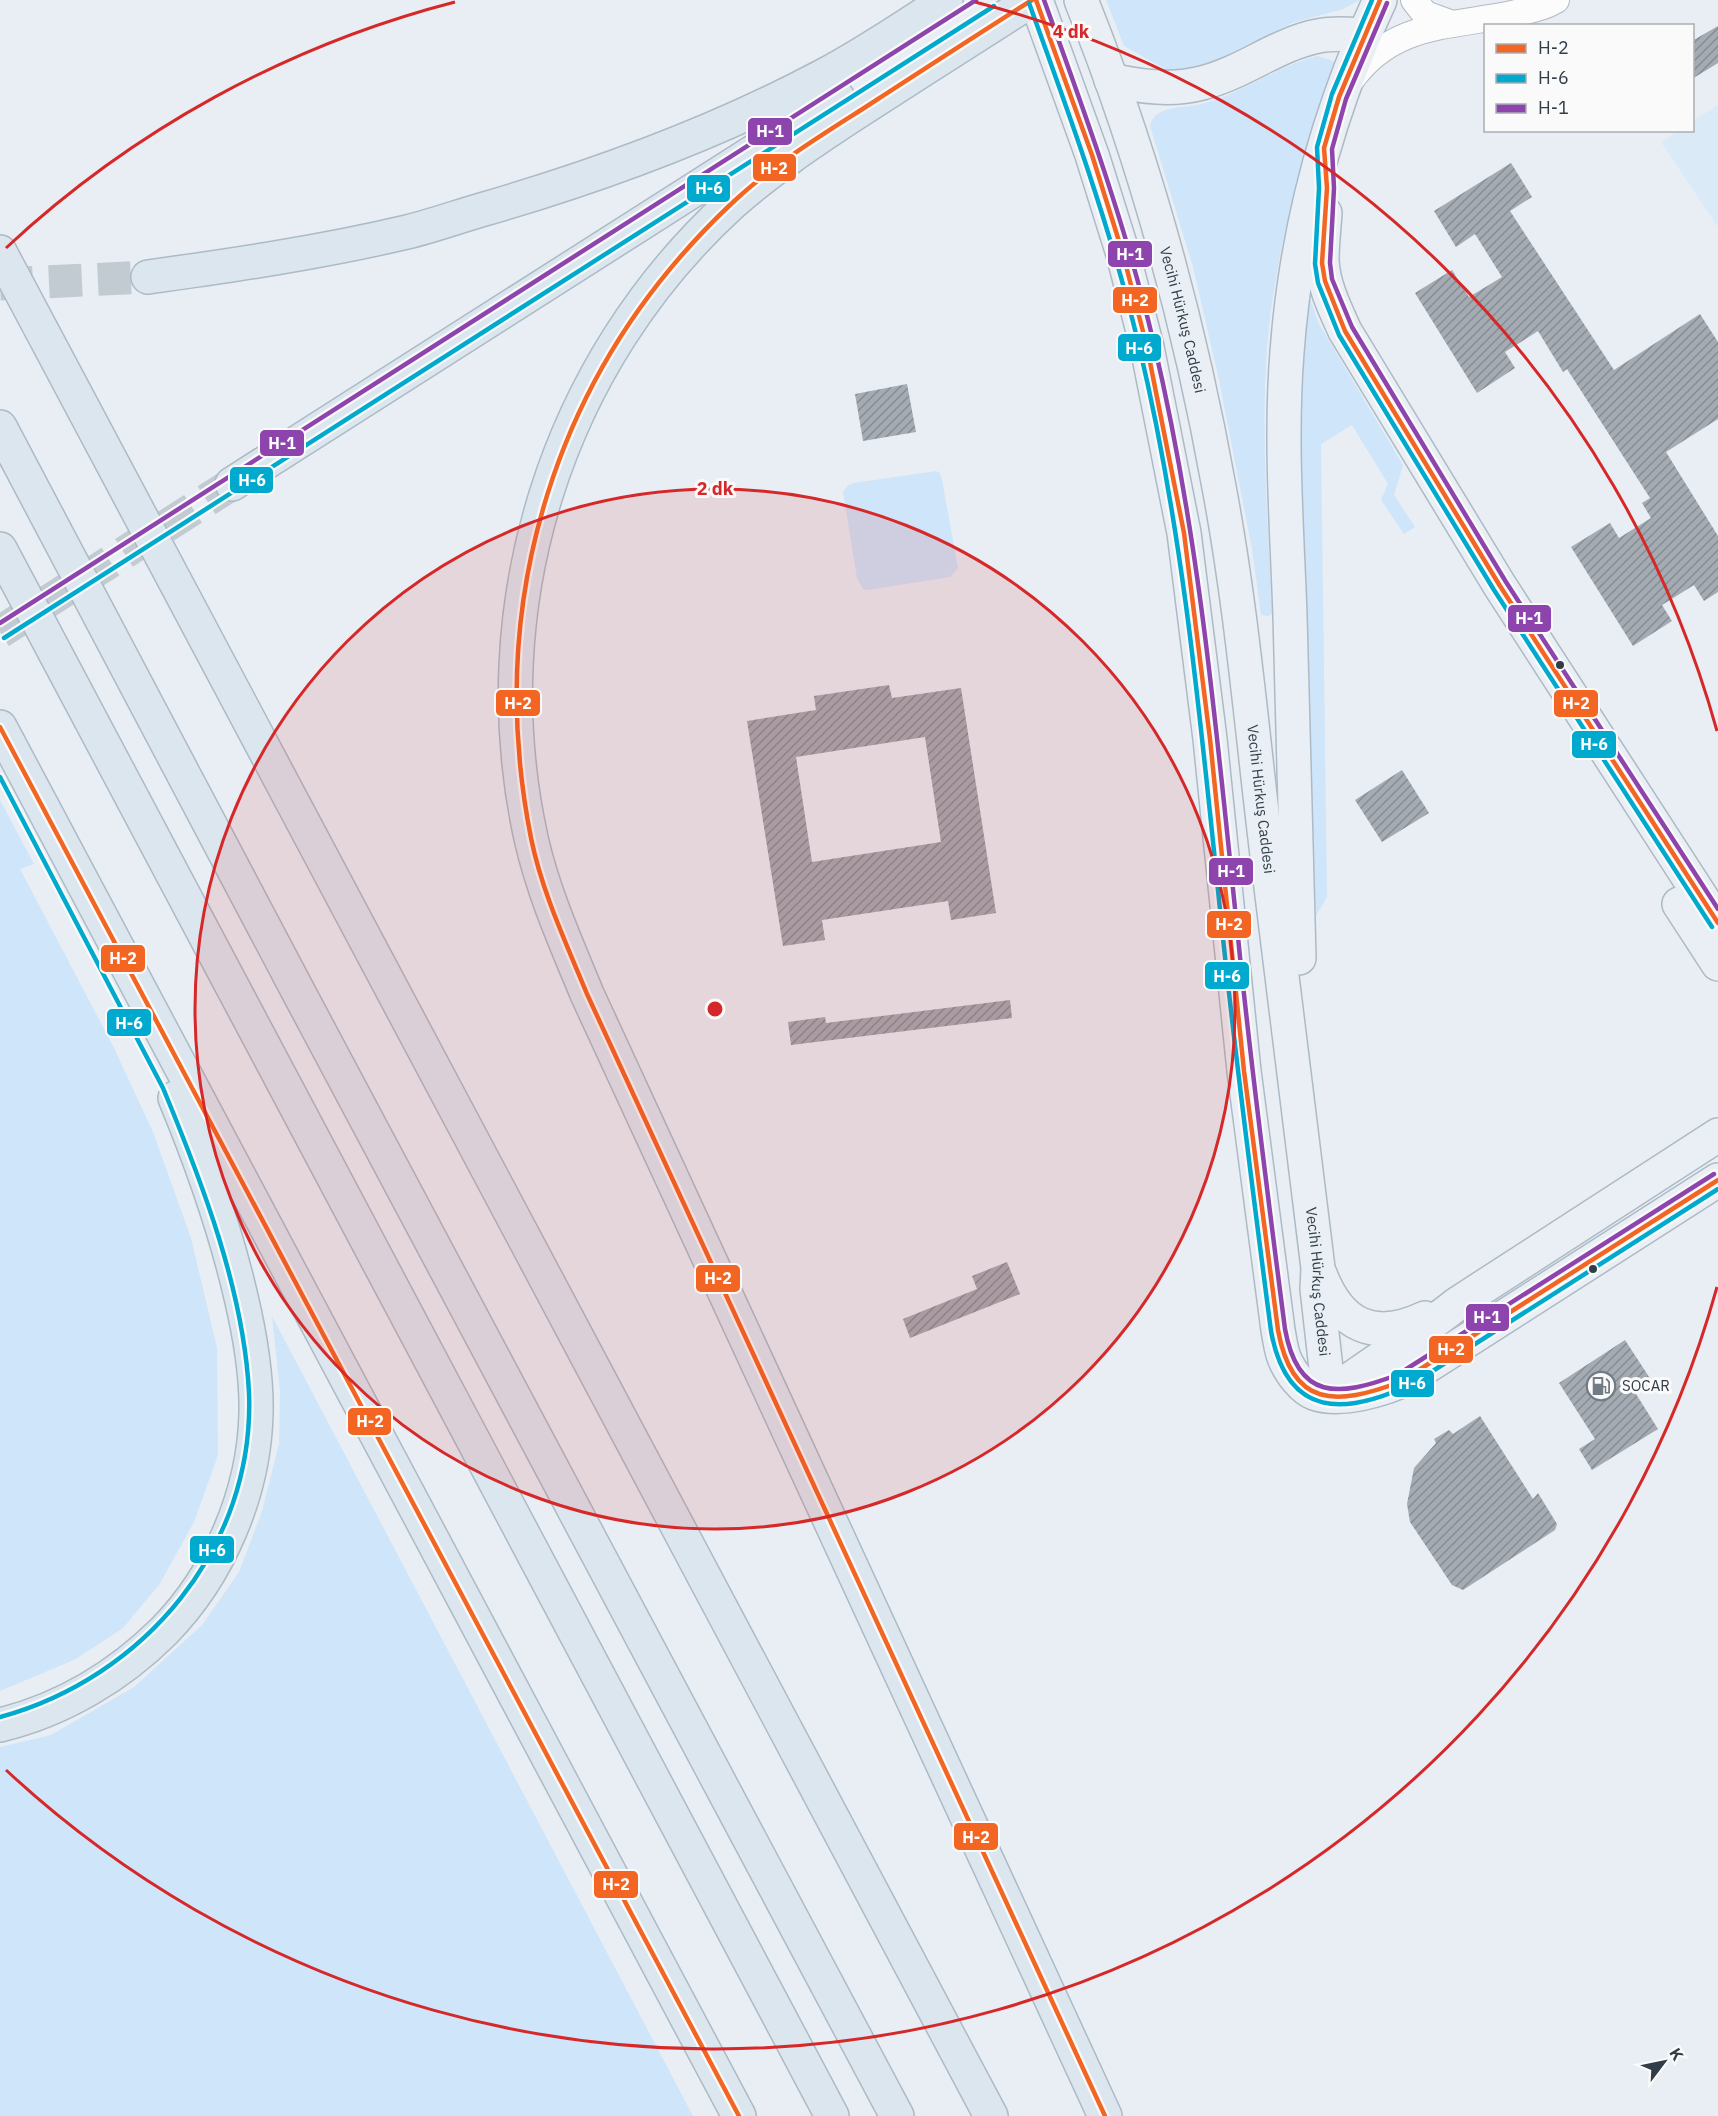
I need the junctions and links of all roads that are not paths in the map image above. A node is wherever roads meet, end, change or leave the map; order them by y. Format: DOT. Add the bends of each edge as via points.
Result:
graph roads {
  1 [pos="946,0"];
  2 [pos="990,0"];
  3 [pos="1034,0"];
  4 [pos="1081,0"];
  5 [pos="1380,0"];
  6 [pos="1414,0"];
  7 [pos="1557,0"];
  8 [pos="1453,25"];
  9 [pos="1364,35"];
  10 [pos="913,49"];
  11 [pos="1111,80"];
  12 [pos="1340,97"];
  13 [pos="1324,148"];
  14 [pos="0,252"];
  15 [pos="148,277"];
  16 [pos="0,427"];
  17 [pos="232,484"];
  18 [pos="1461,523"];
  19 [pos="0,549"];
  20 [pos="0,727"];
  21 [pos="0,761"];
  22 [pos="1718,923"];
  23 [pos="1718,964"];
  24 [pos="1293,1059"];
  25 [pos="1718,1135"];
  26 [pos="1718,1180"];
  27 [pos="1318,1268"];
  28 [pos="1457,1304"];
  29 [pos="1329,1395"];
  30 [pos="0,1725"];
  31 [pos="739,2116"];
  32 [pos="832,2116"];
  33 [pos="897,2116"];
  34 [pos="991,2116"];
  35 [pos="1105,2116"];
  1 -- 10 [label="highway"];
  2 -- 10 [label="highway"];
  3 -- 10 [label="highway"];
  3 -- 29 [label="main road" via="1092,155 1147,347 1184,533 1198,635 1244,1071 1278,1330 1286,1362 1298,1381 1314,1393"];
  4 -- 11 [label="main road, Vecihi Hürkuş Caddesi"];
  5 -- 9 [label="main road"];
  6 -- 8 [label="street" via="1425,14"];
  7 -- 8 [label="street" via="1546,6"];
  8 -- 12 [label="street" via="1426,28 1394,41 1366,62"];
  9 -- 11 [label="main road" via="1316,37 1202,83 1167,88"];
  9 -- 12 [label="main road"];
  10 -- 15 [label="highway" via="826,75 706,133 546,192 408,232 279,258"];
  10 -- 17 [label="highway"];
  10 -- 35 [label="highway" via="816,139 758,181 705,229 637,309 593,380 569,430 548,489 519,608 515,668 520,780 541,878 587,994"];
  11 -- 24 [label="main road, Vecihi Hürkuş Caddesi" via="1171,268 1220,490"];
  12 -- 13 [label="main road"];
  13 -- 18 [label="main road" via="1327,188 1322,262 1334,306 1345,331"];
  13 -- 24 [label="main road" via="1294,281 1285,397 1299,972"];
  14 -- 34 [label="highway"];
  16 -- 33 [label="highway"];
  18 -- 22 [label="main road"];
  18 -- 23 [label="main road" via="1457,548 1463,567"];
  19 -- 32 [label="highway"];
  20 -- 31 [label="highway"];
  21 -- 30 [label="highway" via="170,1085 196,1148 230,1246 254,1367 256,1415 244,1492 227,1538 195,1594 174,1621 129,1662 85,1692"];
  24 -- 27 [label="main road, Vecihi Hürkuş Caddesi"];
  25 -- 28 [label="main road"];
  26 -- 29 [label="main road" via="1410,1377 1389,1388"];
  27 -- 28 [label="main road" via="1328,1294 1346,1315 1376,1330 1413,1324"];
  27 -- 29 [label="main road, Vecihi Hürkuş Caddesi"];
  28 -- 29 [label="main road"];
}
